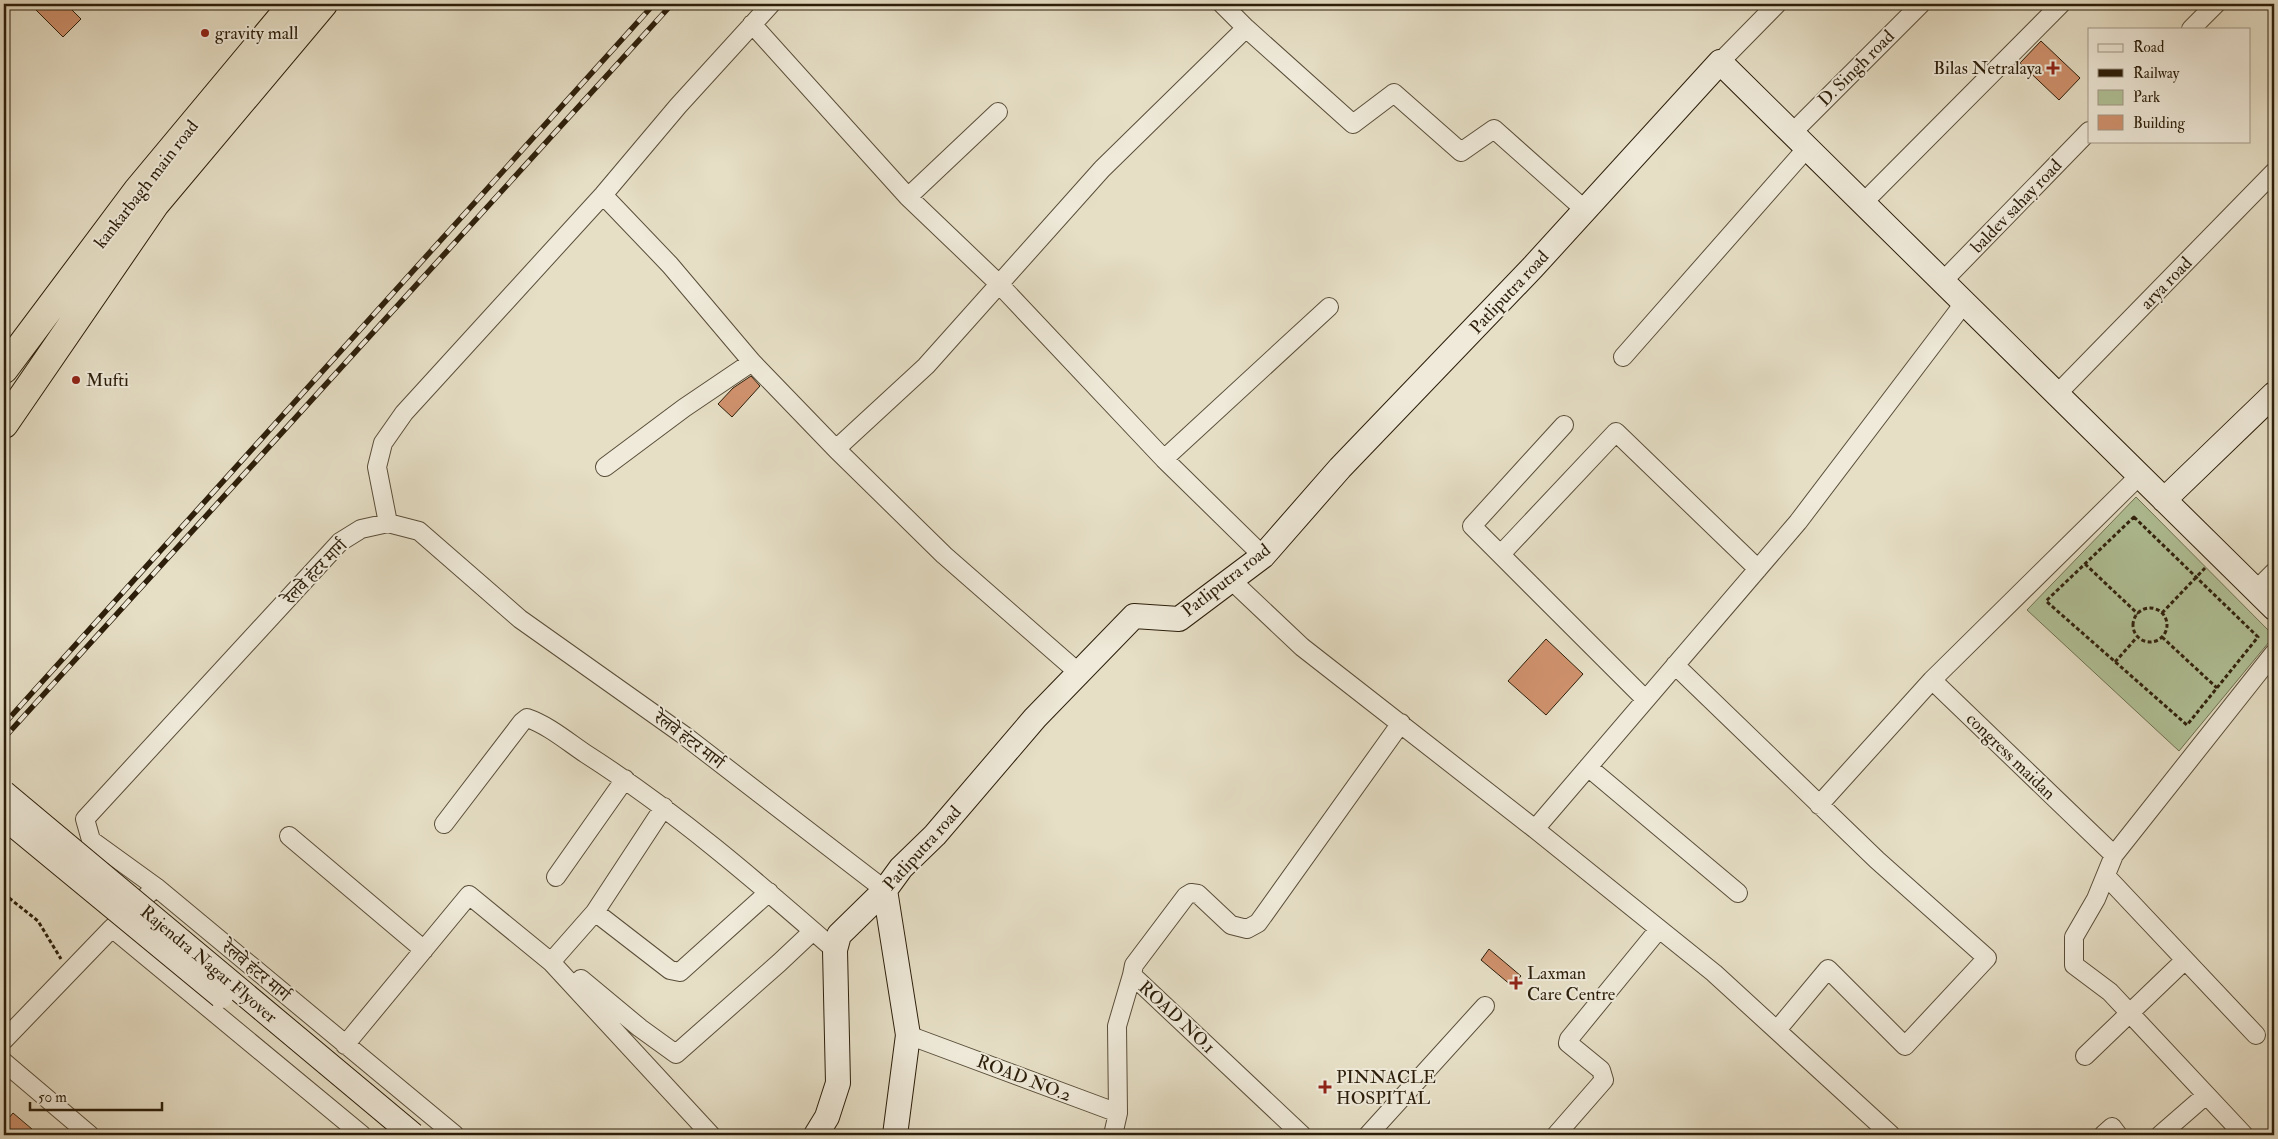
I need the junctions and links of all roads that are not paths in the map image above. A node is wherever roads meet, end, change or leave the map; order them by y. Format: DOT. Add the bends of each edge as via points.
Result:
graph roads {
  1 [pos="293,4"];
  2 [pos="323,4"];
  3 [pos="771,4"];
  4 [pos="1222,4"];
  5 [pos="1921,4"];
  6 [pos="2061,4"];
  7 [pos="2216,4"];
  8 [pos="1776,5"];
  9 [pos="752,24"];
  10 [pos="1246,28"];
  11 [pos="2192,28"];
  12 [pos="1720,62"];
  13 [pos="998,112"];
  14 [pos="2088,133"];
  15 [pos="1800,140"];
  16 [pos="2274,172"];
  17 [pos="603,195"];
  18 [pos="908,197"];
  19 [pos="1863,203"];
  20 [pos="1585,210"];
  21 [pos="1943,281"];
  22 [pos="998,283"];
  23 [pos="1965,302"];
  24 [pos="1329,307"];
  25 [pos="1623,357"];
  26 [pos="752,362"];
  27 [pos="4,370"];
  28 [pos="2057,394"];
  29 [pos="2274,394"];
  30 [pos="4,424"];
  31 [pos="1564,425"];
  32 [pos="836,450"];
  33 [pos="1164,459"];
  34 [pos="605,467"];
  35 [pos="2140,475"];
  36 [pos="2164,500"];
  37 [pos="388,523"];
  38 [pos="1501,554"];
  39 [pos="1263,556"];
  40 [pos="1758,569"];
  41 [pos="2274,572"];
  42 [pos="1230,579"];
  43 [pos="2256,590"];
  44 [pos="2274,608"];
  45 [pos="2274,653"];
  46 [pos="1675,665"];
  47 [pos="1078,673"];
  48 [pos="1932,680"];
  49 [pos="1645,698"];
  50 [pos="1401,723"];
  51 [pos="1588,767"];
  52 [pos="625,779"];
  53 [pos="4,793"];
  54 [pos="1819,805"];
  55 [pos="664,806"];
  56 [pos="4,816"];
  57 [pos="444,824"];
  58 [pos="1535,829"];
  59 [pos="289,836"];
  60 [pos="2114,855"];
  61 [pos="2106,876"];
  62 [pos="556,877"];
  63 [pos="156,887"];
  64 [pos="885,890"];
  65 [pos="769,892"];
  66 [pos="1738,893"];
  67 [pos="595,912"];
  68 [pos="112,928"];
  69 [pos="1659,929"];
  70 [pos="813,930"];
  71 [pos="424,950"];
  72 [pos="835,950"];
  73 [pos="2185,960"];
  74 [pos="551,962"];
  75 [pos="1132,975"];
  76 [pos="581,979"];
  77 [pos="1485,1006"];
  78 [pos="2128,1013"];
  79 [pos="1777,1030"];
  80 [pos="908,1034"];
  81 [pos="2256,1035"];
  82 [pos="4,1040"];
  83 [pos="345,1045"];
  84 [pos="2085,1056"];
  85 [pos="4,1062"];
  86 [pos="2206,1095"];
  87 [pos="1118,1114"];
  88 [pos="90,1135"];
  89 [pos="362,1135"];
  90 [pos="390,1135"];
  91 [pos="414,1135"];
  92 [pos="455,1135"];
  93 [pos="711,1135"];
  94 [pos="816,1135"];
  95 [pos="896,1135"];
  96 [pos="1113,1135"];
  97 [pos="1302,1135"];
  98 [pos="1368,1135"];
  99 [pos="1556,1135"];
  100 [pos="1891,1135"];
  101 [pos="2103,1135"];
  102 [pos="2118,1135"];
  103 [pos="2160,1135"];
  104 [pos="2244,1135"];
  1 -- 27 [label="highway, kankarbagh main road" via="138,190"];
  2 -- 30 [label="highway" via="155,204"];
  3 -- 9 [label="street"];
  4 -- 10 [label="street"];
  5 -- 15 [label="street, D. Singh road"];
  6 -- 19 [label="street"];
  7 -- 11 [label="street"];
  8 -- 12 [label="street"];
  9 -- 17 [label="street"];
  9 -- 18 [label="street"];
  10 -- 20 [label="street" via="1353,124 1394,93 1461,152 1494,129"];
  10 -- 22 [label="street" via="1102,170"];
  12 -- 15 [label="street"];
  12 -- 20 [label="street, Patliputra road"];
  13 -- 18 [label="street"];
  14 -- 21 [label="street, baldev sahay road"];
  15 -- 19 [label="street"];
  15 -- 25 [label="street, D. Singh road"];
  16 -- 28 [label="street, arya road"];
  17 -- 26 [label="street" via="670,265"];
  17 -- 37 [label="street" via="404,413 384,443 378,467"];
  18 -- 22 [label="street"];
  19 -- 21 [label="street"];
  20 -- 39 [label="street, Patliputra road" via="1340,468"];
  21 -- 23 [label="street"];
  22 -- 32 [label="street" via="926,366"];
  22 -- 33 [label="street"];
  23 -- 28 [label="street"];
  23 -- 40 [label="street" via="1798,522"];
  24 -- 33 [label="street"];
  26 -- 32 [label="street"];
  26 -- 34 [label="street"];
  28 -- 35 [label="street"];
  29 -- 36 [label="street"];
  31 -- 38 [label="street" via="1472,526"];
  32 -- 47 [label="street" via="944,555"];
  33 -- 39 [label="street"];
  35 -- 36 [label="street"];
  35 -- 48 [label="street"];
  36 -- 43 [label="street"];
  37 -- 63 [label="street, रेलवे हंटर मार्ग" via="361,529 340,542 85,819 91,840"];
  37 -- 64 [label="street, रेलवे हंटर मार्ग" via="419,531 520,619 685,736"];
  38 -- 40 [label="street" via="1616,432"];
  38 -- 49 [label="street"];
  39 -- 42 [label="street, Patliputra road"];
  40 -- 46 [label="street"];
  41 -- 43 [label="street"];
  42 -- 47 [label="street, Patliputra road" via="1179,619 1134,616"];
  42 -- 50 [label="street" via="1302,647"];
  43 -- 44 [label="street"];
  45 -- 60 [label="street"];
  46 -- 49 [label="street"];
  46 -- 54 [label="street"];
  47 -- 64 [label="street, Patliputra road" via="1034,718"];
  48 -- 54 [label="street"];
  48 -- 60 [label="street, congress maidan"];
  49 -- 51 [label="street"];
  50 -- 58 [label="street"];
  50 -- 75 [label="street" via="1258,923 1247,929 1231,925 1198,894 1191,893 1134,965"];
  51 -- 58 [label="street"];
  51 -- 66 [label="street"];
  52 -- 55 [label="street"];
  52 -- 57 [label="street" via="528,718"];
  52 -- 62 [label="street"];
  53 -- 91 [label="street, Rajendra Nagar Flyover, bridge"];
  54 -- 79 [label="street" via="1987,958 1906,1046 1828,968"];
  55 -- 65 [label="street"];
  55 -- 67 [label="street"];
  56 -- 90 [label="street, Rajendra Nagar Flyover, bridge"];
  58 -- 69 [label="street"];
  59 -- 71 [label="street"];
  60 -- 61 [label="street"];
  61 -- 73 [label="street"];
  61 -- 78 [label="street" via="2074,937 2074,965 2110,992"];
  63 -- 68 [label="street"];
  63 -- 83 [label="street, रेलवे हंटर मार्ग"];
  64 -- 72 [label="street, Patliputra road" via="839,935"];
  64 -- 80 [label="street"];
  65 -- 67 [label="street" via="680,972 670,970"];
  65 -- 70 [label="street"];
  67 -- 74 [label="street"];
  68 -- 82 [label="street"];
  68 -- 89 [label="street"];
  69 -- 79 [label="street"];
  69 -- 99 [label="street" via="1569,1038 1568,1043 1601,1070 1604,1080"];
  70 -- 72 [label="street"];
  70 -- 76 [label="street" via="676,1054"];
  71 -- 74 [label="street" via="469,896"];
  71 -- 83 [label="street"];
  72 -- 94 [label="street, Patliputra road" via="838,1083 827,1117"];
  73 -- 78 [label="street"];
  73 -- 81 [label="street"];
  74 -- 93 [label="street"];
  75 -- 87 [label="street, ROAD NO.1" via="1117,1026"];
  75 -- 97 [label="street, ROAD NO.1"];
  77 -- 98 [label="street"];
  78 -- 84 [label="street"];
  78 -- 86 [label="street"];
  79 -- 100 [label="street"];
  80 -- 87 [label="street, ROAD NO.2"];
  80 -- 95 [label="street"];
  83 -- 92 [label="street, रेलवे हंटर मार्ग"];
  85 -- 88 [label="street"];
  86 -- 103 [label="street"];
  86 -- 104 [label="street"];
  87 -- 96 [label="street"];
  101 -- 102 [label="street" via="2112,1127"];
}
